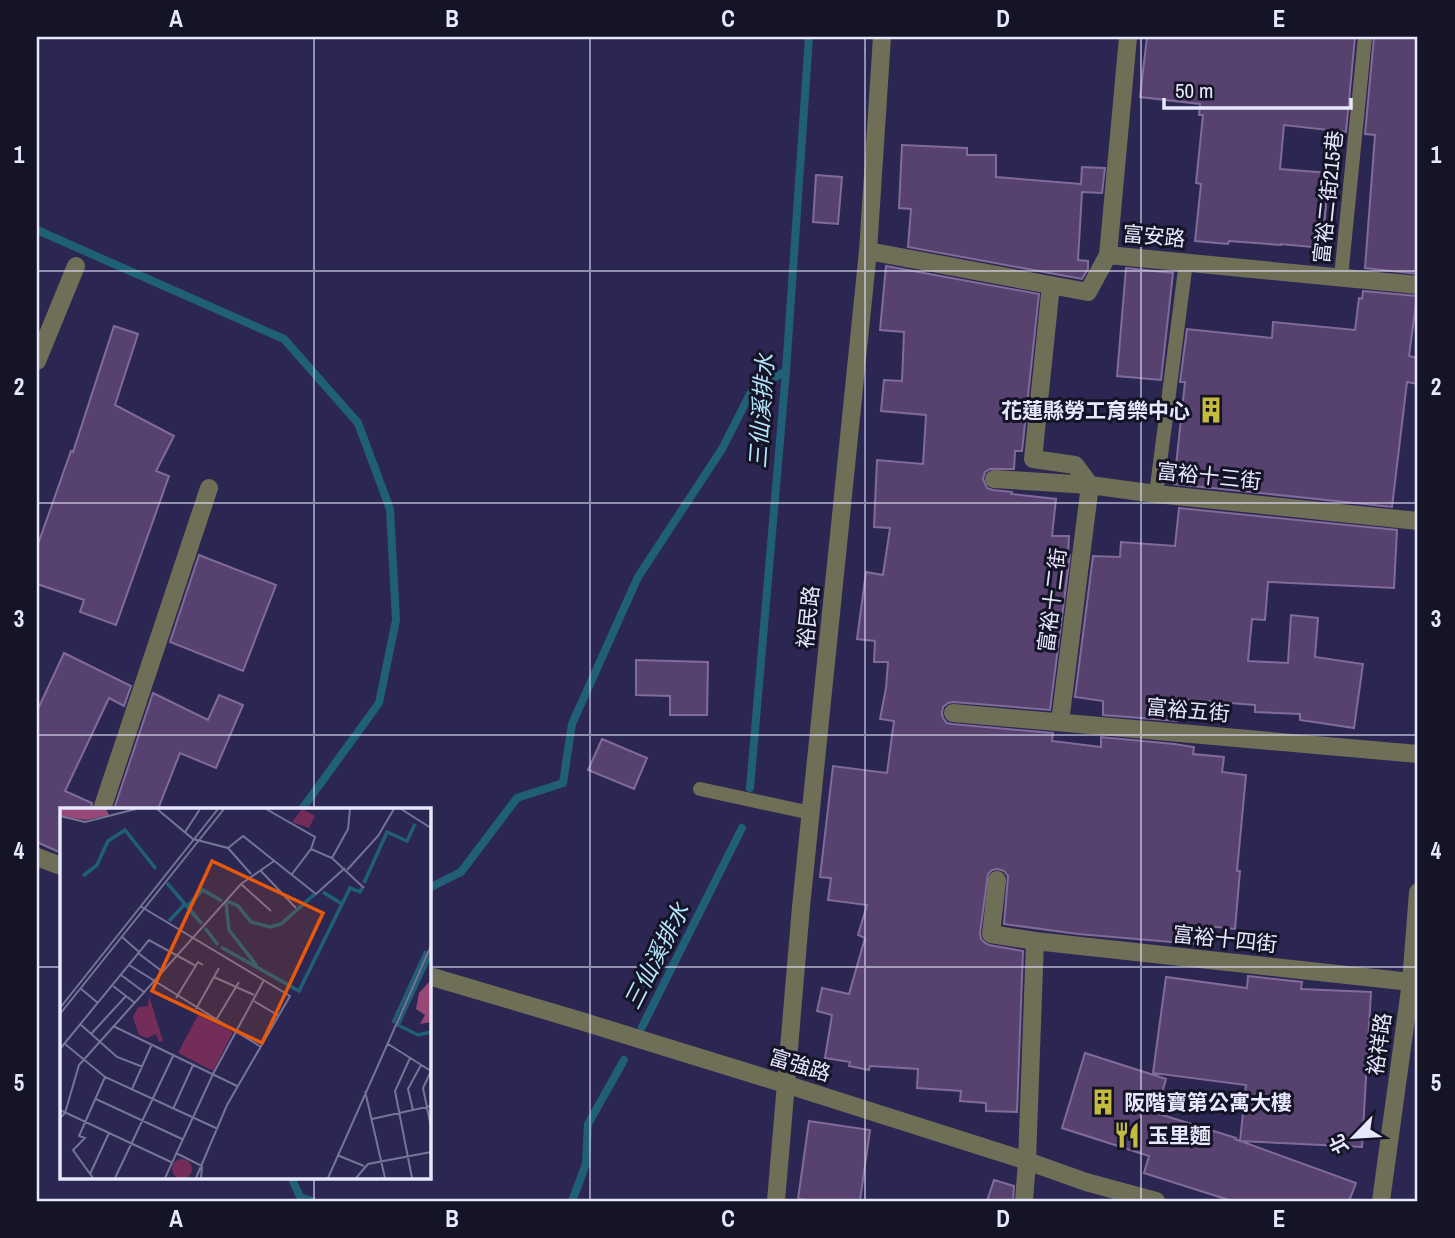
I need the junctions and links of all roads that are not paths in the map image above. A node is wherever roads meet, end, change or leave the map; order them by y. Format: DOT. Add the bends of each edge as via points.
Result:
graph roads {
  1 [pos="882,37"];
  2 [pos="1128,37"];
  3 [pos="1365,37"];
  4 [pos="868,251"];
  5 [pos="1108,255"];
  6 [pos="1186,262"];
  7 [pos="76,266"];
  8 [pos="1341,277"];
  9 [pos="1051,285"];
  10 [pos="1418,285"];
  11 [pos="37,361"];
  12 [pos="994,480"];
  13 [pos="1090,485"];
  14 [pos="209,488"];
  15 [pos="1156,494"];
  16 [pos="1418,521"];
  17 [pos="953,713"];
  18 [pos="1060,722"];
  19 [pos="1418,754"];
  20 [pos="700,789"];
  21 [pos="102,808"];
  22 [pos="811,813"];
  23 [pos="37,857"];
  24 [pos="60,866"];
  25 [pos="997,880"];
  26 [pos="1418,892"];
  27 [pos="1035,941"];
  28 [pos="430,976"];
  29 [pos="1411,982"];
  30 [pos="785,1084"];
  31 [pos="1027,1161"];
  32 [pos="776,1201"];
  33 [pos="1024,1201"];
  34 [pos="1156,1201"];
  35 [pos="1381,1201"];
  1 -- 4 [label="street, 裕民路"];
  2 -- 5 [label="street"];
  3 -- 8 [label="lane, 富裕二街215巷"];
  4 -- 9 [label="street, 富安路"];
  4 -- 22 [label="street, 裕民路"];
  5 -- 6 [label="street, 富安路"];
  5 -- 9 [label="street, 富安路" via="1088,292"];
  6 -- 8 [label="street, 富安路"];
  6 -- 15 [label="lane"];
  7 -- 11 [label="street"];
  8 -- 10 [label="street, 富安路"];
  9 -- 13 [label="street" via="1033,459 1075,465"];
  12 -- 13 [label="street, 富裕十三街"];
  13 -- 15 [label="street, 富裕十三街"];
  13 -- 18 [label="street, 富裕十二街"];
  14 -- 21 [label="street"];
  15 -- 16 [label="street, 富裕十三街"];
  17 -- 18 [label="street, 富裕五街"];
  18 -- 19 [label="street, 富裕五街"];
  20 -- 22 [label="lane"];
  22 -- 30 [label="street, 裕民路"];
  23 -- 24 [label="street"];
  25 -- 27 [label="street, 富裕十四街" via="990,934"];
  26 -- 29 [label="street, 裕祥路"];
  27 -- 29 [label="street, 富裕十四街"];
  27 -- 31 [label="street"];
  28 -- 30 [label="street, 富強路"];
  29 -- 35 [label="street, 裕祥路"];
  30 -- 31 [label="street, 富強路"];
  30 -- 32 [label="street, 裕民路"];
  31 -- 33 [label="street"];
  31 -- 34 [label="street, 富強路"];
}
